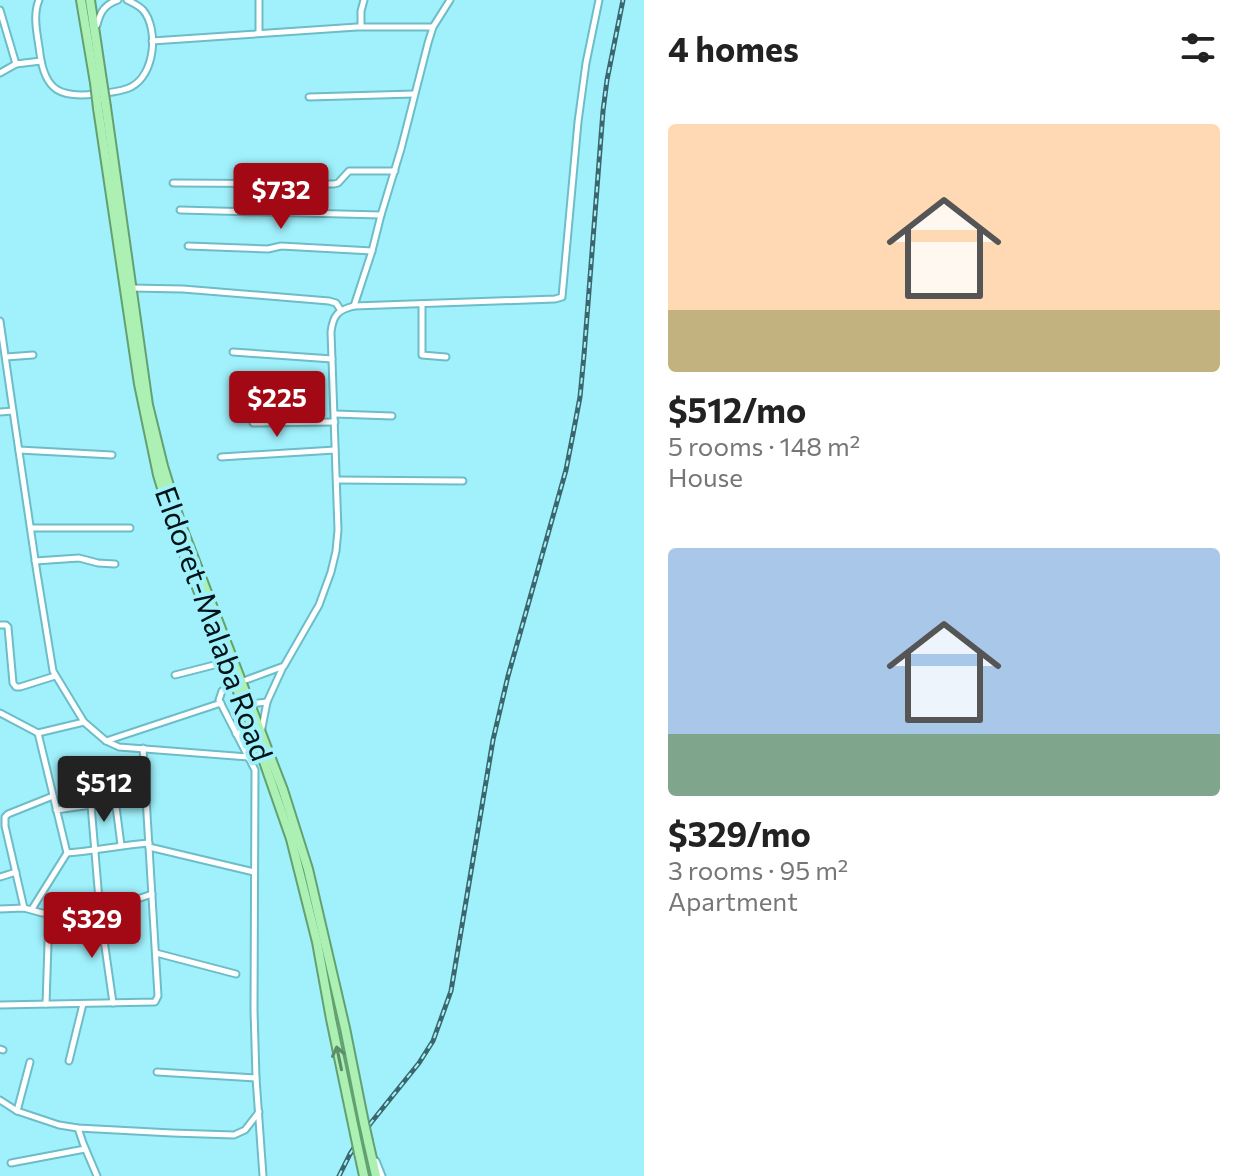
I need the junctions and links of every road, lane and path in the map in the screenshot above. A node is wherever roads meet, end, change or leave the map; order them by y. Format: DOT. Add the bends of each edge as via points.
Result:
graph roads {
  1 [pos="39,0"];
  2 [pos="118,0"];
  3 [pos="127,0"];
  4 [pos="259,0"];
  5 [pos="364,0"];
  6 [pos="450,0"];
  7 [pos="599,0"];
  8 [pos="83,1"];
  9 [pos="0,10"];
  10 [pos="2,22"];
  11 [pos="361,26"];
  12 [pos="433,27"];
  13 [pos="95,33"];
  14 [pos="259,33"];
  15 [pos="152,41"];
  16 [pos="41,61"];
  17 [pos="16,64"];
  18 [pos="0,73"];
  19 [pos="98,82"];
  20 [pos="414,94"];
  21 [pos="309,97"];
  22 [pos="102,107"];
  23 [pos="395,171"];
  24 [pos="173,183"];
  25 [pos="180,210"];
  26 [pos="381,215"];
  27 [pos="188,246"];
  28 [pos="372,251"];
  29 [pos="131,288"];
  30 [pos="422,304"];
  31 [pos="354,306"];
  32 [pos="340,309"];
  33 [pos="0,321"];
  34 [pos="233,352"];
  35 [pos="33,355"];
  36 [pos="4,357"];
  37 [pos="446,357"];
  38 [pos="332,359"];
  39 [pos="13,411"];
  40 [pos="0,412"];
  41 [pos="335,414"];
  42 [pos="392,416"];
  43 [pos="335,422"];
  44 [pos="253,423"];
  45 [pos="19,450"];
  46 [pos="335,450"];
  47 [pos="112,455"];
  48 [pos="221,457"];
  49 [pos="337,480"];
  50 [pos="463,481"];
  51 [pos="30,528"];
  52 [pos="130,528"];
  53 [pos="35,561"];
  54 [pos="115,564"];
  55 [pos="0,625"];
  56 [pos="226,662"];
  57 [pos="284,666"];
  58 [pos="175,675"];
  59 [pos="55,676"];
  60 [pos="246,680"];
  61 [pos="229,686"];
  62 [pos="267,702"];
  63 [pos="221,703"];
  64 [pos="250,704"];
  65 [pos="0,713"];
  66 [pos="84,722"];
  67 [pos="252,727"];
  68 [pos="38,733"];
  69 [pos="236,734"];
  70 [pos="261,734"];
  71 [pos="106,741"];
  72 [pos="143,748"];
  73 [pos="249,757"];
  74 [pos="145,791"];
  75 [pos="53,796"];
  76 [pos="115,799"];
  77 [pos="91,805"];
  78 [pos="56,810"];
  79 [pos="121,845"];
  80 [pos="149,845"];
  81 [pos="94,851"];
  82 [pos="67,853"];
  83 [pos="16,872"];
  84 [pos="254,872"];
  85 [pos="0,877"];
  86 [pos="152,894"];
  87 [pos="24,908"];
  88 [pos="0,909"];
  89 [pos="32,909"];
  90 [pos="100,912"];
  91 [pos="49,913"];
  92 [pos="155,953"];
  93 [pos="236,974"];
  94 [pos="113,1003"];
  95 [pos="46,1004"];
  96 [pos="83,1004"];
  97 [pos="0,1005"];
  98 [pos="69,1061"];
  99 [pos="30,1062"];
  100 [pos="157,1072"];
  101 [pos="256,1078"];
  102 [pos="0,1100"];
  103 [pos="17,1111"];
  104 [pos="259,1112"];
  105 [pos="78,1128"];
  106 [pos="85,1149"];
  107 [pos="11,1163"];
  108 [pos="97,1176"];
  109 [pos="263,1176"];
  110 [pos="364,1176"];
  111 [pos="379,1176"];
  1 -- 16 [label="street" via="35,13"];
  2 -- 13 [label="street" via="102,10"];
  3 -- 15 [label="street" via="146,14"];
  4 -- 14 [label="street"];
  5 -- 11 [label="street"];
  6 -- 12 [label="street"];
  7 -- 30 [label="street" via="578,122 562,297"];
  8 -- 13 [label="highway"];
  8 -- 19 [label="highway"];
  9 -- 10 [label="street"];
  10 -- 17 [label="street"];
  11 -- 12 [label="street"];
  11 -- 14 [label="street"];
  12 -- 20 [label="street"];
  13 -- 19 [label="highway"];
  14 -- 15 [label="street"];
  15 -- 16 [label="street" via="143,75 133,87 108,93 60,92"];
  16 -- 17 [label="street"];
  17 -- 18 [label="street"];
  19 -- 22 [label="highway, bridge"];
  20 -- 21 [label="street"];
  20 -- 23 [label="street"];
  22 -- 29 [label="highway, Eldoret-Malaba Road"];
  22 -- 56 [label="highway, Eldoret-Malaba Road" via="149,435 176,534"];
  23 -- 24 [label="street" via="349,171 334,184"];
  23 -- 26 [label="street"];
  25 -- 26 [label="street"];
  26 -- 28 [label="street"];
  27 -- 28 [label="street"];
  28 -- 31 [label="street"];
  29 -- 32 [label="street" via="329,301"];
  29 -- 64 [label="highway, Eldoret-Malaba Road" via="163,466"];
  30 -- 31 [label="street"];
  30 -- 37 [label="street" via="422,355"];
  31 -- 32 [label="street"];
  32 -- 38 [label="street" via="332,323"];
  33 -- 36 [label="street"];
  34 -- 38 [label="street"];
  35 -- 36 [label="street"];
  36 -- 39 [label="street"];
  38 -- 41 [label="street"];
  39 -- 40 [label="street"];
  39 -- 45 [label="street"];
  41 -- 42 [label="street"];
  41 -- 43 [label="street"];
  43 -- 44 [label="street"];
  43 -- 46 [label="street"];
  45 -- 47 [label="street"];
  45 -- 51 [label="street"];
  46 -- 48 [label="street"];
  46 -- 49 [label="street"];
  49 -- 50 [label="street"];
  49 -- 57 [label="street" via="338,530 331,572 319,605"];
  51 -- 52 [label="street"];
  51 -- 53 [label="street"];
  53 -- 54 [label="street" via="79,558"];
  53 -- 59 [label="street"];
  55 -- 59 [label="street" via="8,627 16,687"];
  56 -- 58 [label="street"];
  56 -- 67 [label="highway, Eldoret-Malaba Road"];
  57 -- 60 [label="street"];
  57 -- 62 [label="street"];
  59 -- 66 [label="street"];
  61 -- 63 [label="street" via="222,691"];
  62 -- 64 [label="street"];
  62 -- 70 [label="street"];
  63 -- 69 [label="street"];
  63 -- 71 [label="street"];
  64 -- 70 [label="highway, Eldoret-Malaba Road"];
  65 -- 68 [label="street"];
  66 -- 68 [label="street"];
  66 -- 71 [label="street"];
  67 -- 69 [label="street"];
  110 -- 67 [label="highway, Eldoret-Malaba Road, one-way, bridge" via="300,873"];
  68 -- 75 [label="street"];
  69 -- 73 [label="street"];
  70 -- 111 [label="highway, Eldoret-Malaba Road, bridge" via="308,869"];
  71 -- 72 [label="street"];
  72 -- 73 [label="street"];
  72 -- 74 [label="street"];
  73 -- 84 [label="street" via="255,770"];
  74 -- 76 [label="street"];
  74 -- 80 [label="street"];
  75 -- 78 [label="street"];
  75 -- 83 [label="street" via="5,817"];
  76 -- 77 [label="street"];
  76 -- 79 [label="street"];
  77 -- 78 [label="street"];
  77 -- 81 [label="street"];
  78 -- 82 [label="street"];
  79 -- 80 [label="street"];
  79 -- 81 [label="street"];
  80 -- 84 [label="street"];
  80 -- 86 [label="street"];
  81 -- 82 [label="street"];
  81 -- 90 [label="street"];
  82 -- 89 [label="street"];
  83 -- 85 [label="street"];
  83 -- 87 [label="street"];
  84 -- 101 [label="street"];
  86 -- 90 [label="street"];
  86 -- 92 [label="street"];
  87 -- 88 [label="street"];
  87 -- 89 [label="street"];
  89 -- 91 [label="street"];
  90 -- 91 [label="street"];
  90 -- 94 [label="street"];
  91 -- 95 [label="street"];
  92 -- 93 [label="street"];
  92 -- 94 [label="street" via="155,1002"];
  94 -- 96 [label="street"];
  95 -- 96 [label="street"];
  95 -- 97 [label="street"];
  96 -- 98 [label="street"];
  99 -- 103 [label="street"];
  100 -- 101 [label="street"];
  101 -- 104 [label="street"];
  102 -- 103 [label="street"];
  103 -- 105 [label="street"];
  104 -- 105 [label="street" via="234,1135"];
  104 -- 109 [label="street"];
  105 -- 106 [label="street"];
  106 -- 107 [label="street"];
  106 -- 108 [label="street"];
}
